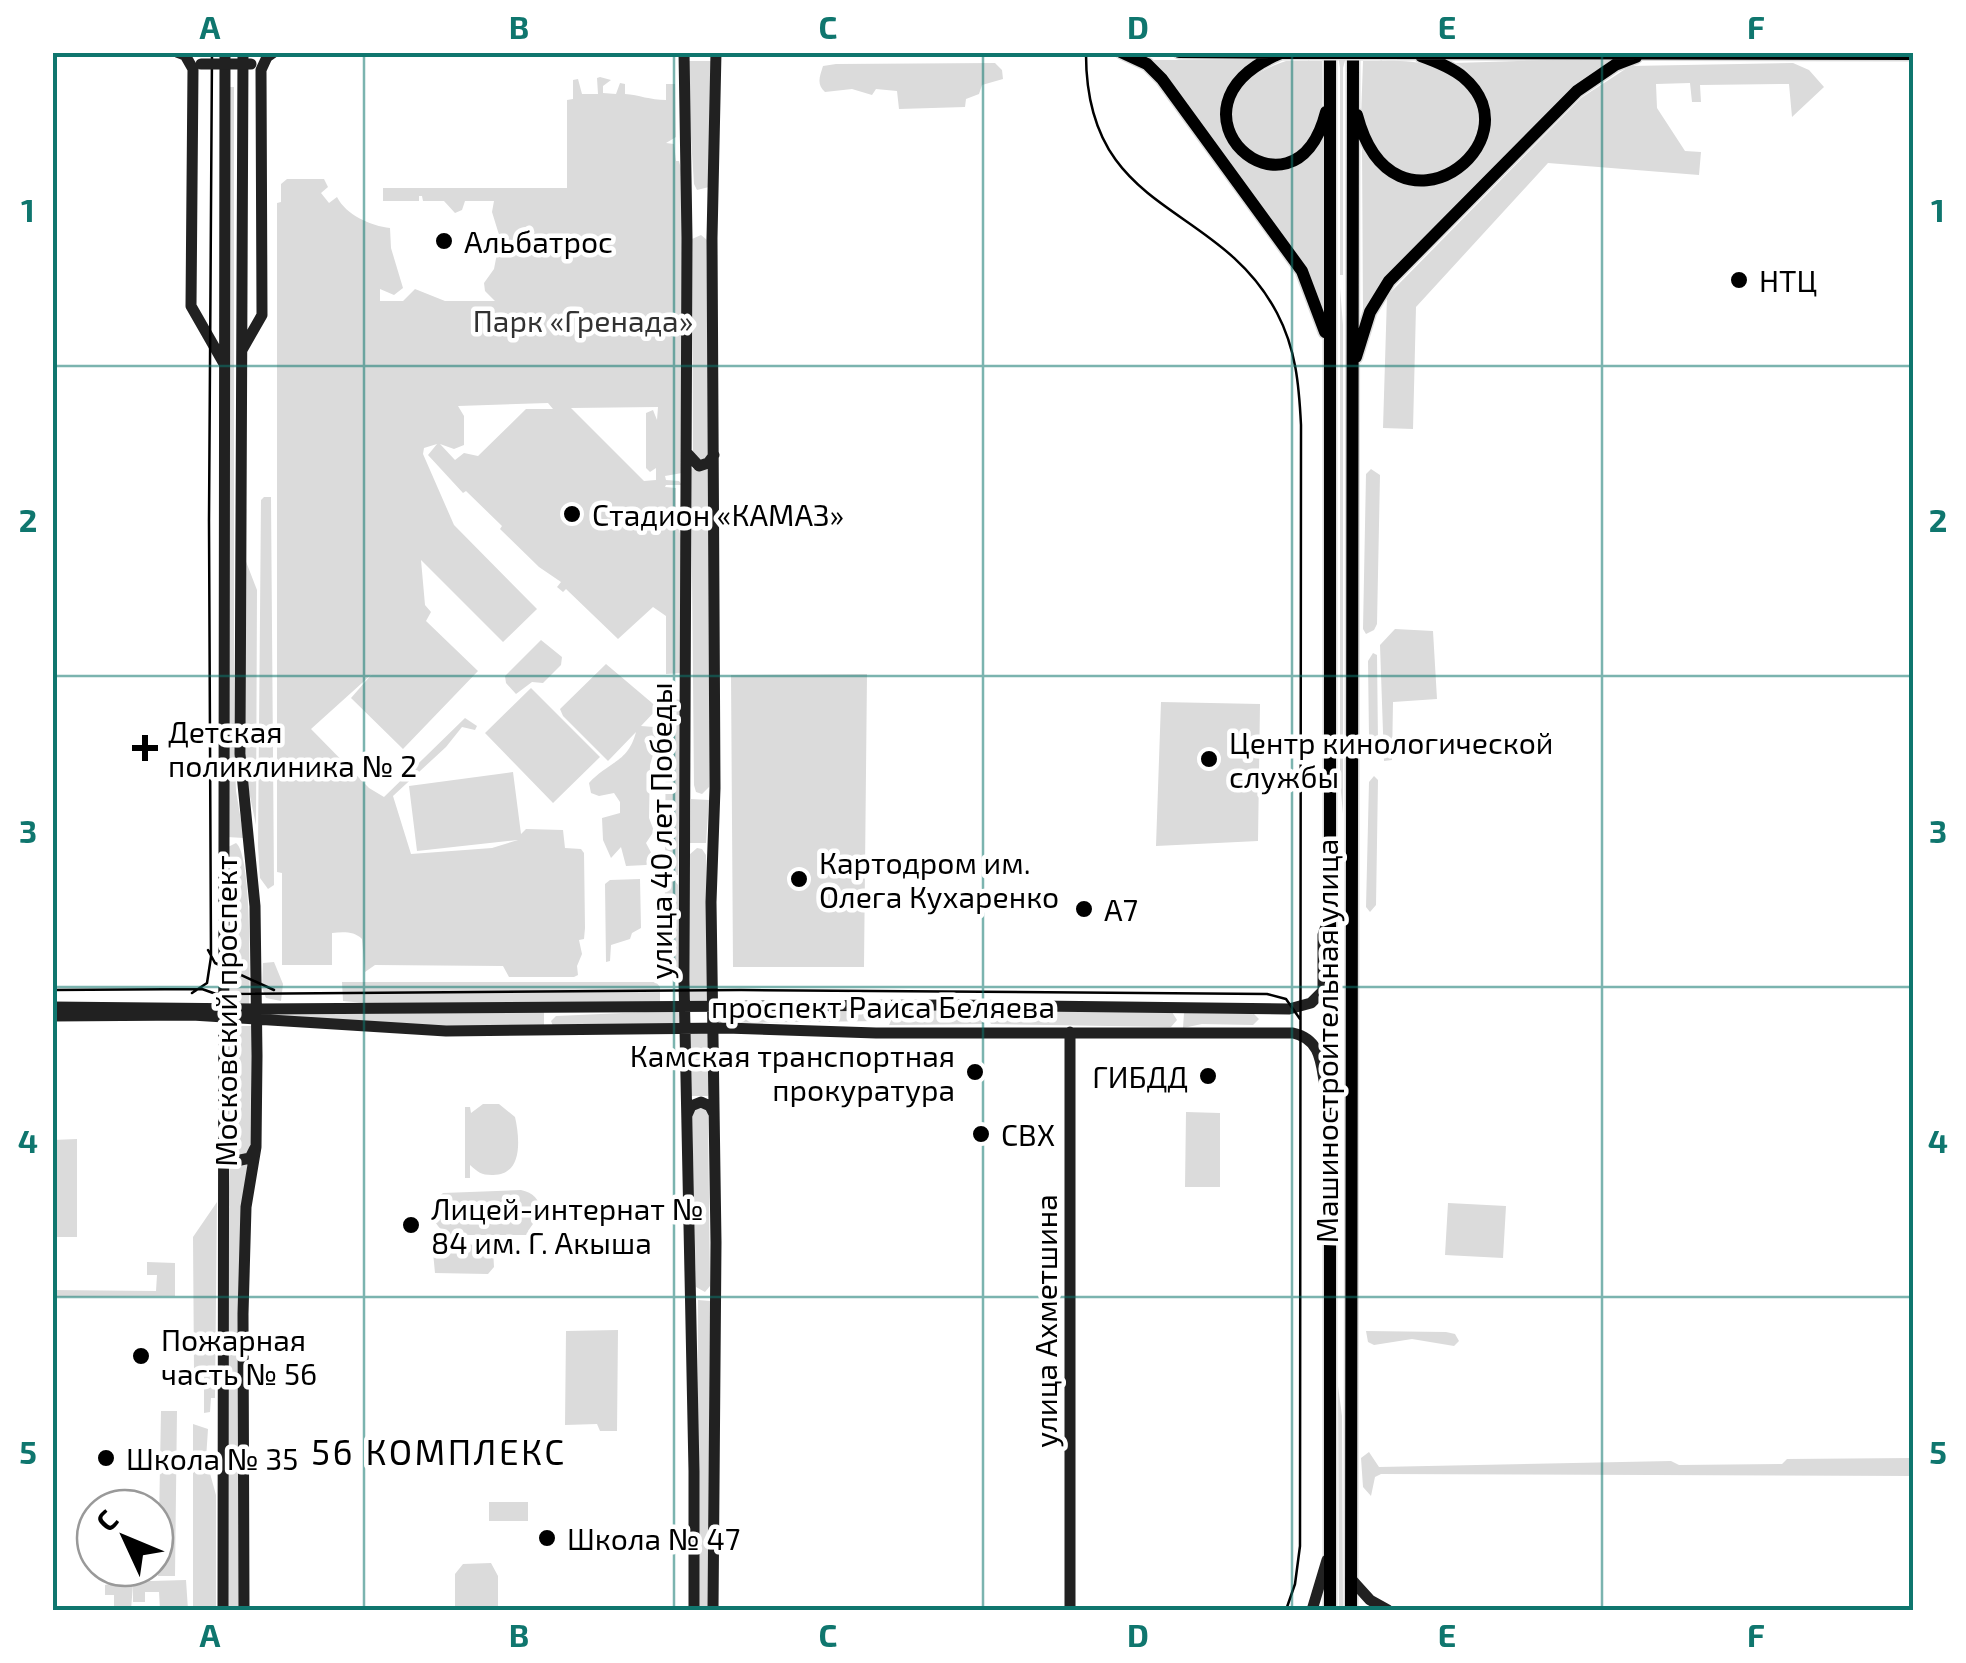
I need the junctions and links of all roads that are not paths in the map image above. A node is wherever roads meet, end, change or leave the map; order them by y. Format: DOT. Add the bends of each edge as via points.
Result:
graph roads {
  1 [pos="177,52"];
  2 [pos="225,52"];
  3 [pos="242,52"];
  4 [pos="274,52"];
  5 [pos="684,52"];
  6 [pos="716,52"];
  7 [pos="1121,52"];
  8 [pos="1179,52"];
  9 [pos="1308,52"];
  10 [pos="1330,52"];
  11 [pos="1343,52"];
  12 [pos="1353,52"];
  13 [pos="1282,53"];
  14 [pos="1382,53"];
  15 [pos="1414,53"];
  16 [pos="1667,53"];
  17 [pos="1771,54"];
  18 [pos="1914,54"];
  19 [pos="197,67"];
  20 [pos="256,67"];
  21 [pos="1330,96"];
  22 [pos="1352,96"];
  23 [pos="687,184"];
  24 [pos="713,185"];
  25 [pos="687,238"];
  26 [pos="712,238"];
  27 [pos="240,354"];
  28 [pos="225,365"];
  29 [pos="1352,369"];
  30 [pos="1330,371"];
  31 [pos="687,453"];
  32 [pos="714,454"];
  33 [pos="715,788"];
  34 [pos="686,789"];
  35 [pos="1330,796"];
  36 [pos="1352,798"];
  37 [pos="224,848"];
  38 [pos="686,851"];
  39 [pos="712,856"];
  40 [pos="252,859"];
  41 [pos="1352,861"];
  42 [pos="1330,865"];
  43 [pos="1330,914"];
  44 [pos="714,1006"];
  45 [pos="880,1006"];
  46 [pos="996,1006"];
  47 [pos="52,1007"];
  48 [pos="568,1008"];
  49 [pos="685,1008"];
  50 [pos="1168,1008"];
  51 [pos="1249,1009"];
  52 [pos="222,1014"];
  53 [pos="255,1014"];
  54 [pos="52,1016"];
  55 [pos="714,1029"];
  56 [pos="553,1030"];
  57 [pos="686,1031"];
  58 [pos="1070,1032"];
  59 [pos="1169,1032"];
  60 [pos="876,1033"];
  61 [pos="992,1033"];
  62 [pos="1248,1033"];
  63 [pos="1330,1106"];
  64 [pos="714,1114"];
  65 [pos="687,1115"];
  66 [pos="224,1145"];
  67 [pos="256,1147"];
  68 [pos="714,1284"];
  69 [pos="690,1286"];
  70 [pos="1351,1290"];
  71 [pos="1330,1291"];
  72 [pos="1330,1355"];
  73 [pos="1351,1355"];
  74 [pos="1330,1552"];
  75 [pos="1351,1579"];
  76 [pos="223,1610"];
  77 [pos="244,1610"];
  78 [pos="694,1610"];
  79 [pos="714,1610"];
  80 [pos="1070,1610"];
  81 [pos="1312,1610"];
  82 [pos="1330,1610"];
  83 [pos="1351,1610"];
  84 [pos="1388,1610"];
  1 -- 19 [label="street"];
  2 -- 28 [label="street, Московский проспект"];
  3 -- 27 [label="street, Московский проспект"];
  4 -- 20 [label="street"];
  5 -- 23 [label="street, улица 40 лет Победы"];
  6 -- 24 [label="street, улица 40 лет Победы"];
  7 -- 30 [label="main road" via="1162,79 1302,271 1323,322"];
  8 -- 13 [label="main road"];
  9 -- 11 [label="main road, bridge"];
  9 -- 13 [label="main road"];
  10 -- 21 [label="main road, Машиностроительная улица"];
  11 -- 14 [label="main road, bridge"];
  12 -- 22 [label="main road, Машиностроительная улица"];
  13 -- 21 [label="main road" via="1232,88 1229,134 1240,152 1264,165 1294,163 1313,146"];
  14 -- 15 [label="main road"];
  15 -- 16 [label="main road"];
  15 -- 22 [label="main road" via="1462,76 1477,93 1482,138 1454,174 1432,182 1390,172 1363,137"];
  16 -- 17 [label="main road"];
  16 -- 29 [label="main road" via="1614,64 1576,91 1389,281 1370,312"];
  17 -- 18 [label="main road"];
  19 -- 20 [label="street, bridge"];
  19 -- 28 [label="street" via="191,306"];
  20 -- 27 [label="street" via="262,315"];
  21 -- 30 [label="main road, Машиностроительная улица"];
  22 -- 29 [label="main road, Машиностроительная улица"];
  23 -- 24 [label="street" via="700,195"];
  23 -- 25 [label="street, улица 40 лет Победы"];
  24 -- 26 [label="street, улица 40 лет Победы"];
  25 -- 26 [label="street" via="701,230"];
  25 -- 31 [label="street, улица 40 лет Победы"];
  26 -- 32 [label="street, улица 40 лет Победы"];
  27 -- 40 [label="street, Московский проспект" via="240,754"];
  28 -- 37 [label="street, Московский проспект"];
  29 -- 36 [label="main road, Машиностроительная улица"];
  30 -- 35 [label="main road, Машиностроительная улица"];
  31 -- 32 [label="street" via="699,466"];
  31 -- 34 [label="street, улица 40 лет Победы"];
  32 -- 33 [label="street, улица 40 лет Победы"];
  33 -- 34 [label="street" via="699,797"];
  33 -- 39 [label="street, улица 40 лет Победы"];
  34 -- 38 [label="street, улица 40 лет Победы"];
  35 -- 36 [label="main road" via="1342,819"];
  35 -- 42 [label="main road, Машиностроительная улица"];
  36 -- 41 [label="main road, Машиностроительная улица"];
  37 -- 40 [label="street" via="241,840"];
  37 -- 52 [label="street, Московский проспект"];
  38 -- 39 [label="street" via="698,844"];
  38 -- 49 [label="street, улица 40 лет Победы"];
  39 -- 44 [label="street, улица 40 лет Победы"];
  40 -- 53 [label="street, Московский проспект"];
  41 -- 42 [label="main road" via="1342,841"];
  41 -- 70 [label="main road, Машиностроительная улица"];
  42 -- 43 [label="main road, Машиностроительная улица"];
  43 -- 51 [label="street, проспект Раиса Беляева" via="1323,935 1323,991 1293,1008"];
  43 -- 63 [label="main road, Машиностроительная улица"];
  44 -- 45 [label="street, проспект Раиса Беляева"];
  44 -- 49 [label="street, проспект Раиса Беляева"];
  44 -- 55 [label="street, улица 40 лет Победы"];
  45 -- 46 [label="street, проспект Раиса Беляева"];
  45 -- 60 [label="street" via="888,1017"];
  46 -- 50 [label="street, проспект Раиса Беляева"];
  46 -- 61 [label="street" via="986,1014"];
  47 -- 52 [label="street, проспект Раиса Беляева"];
  48 -- 49 [label="street, проспект Раиса Беляева"];
  48 -- 53 [label="street, проспект Раиса Беляева"];
  48 -- 56 [label="street" via="546,1018"];
  49 -- 57 [label="street, улица 40 лет Победы"];
  50 -- 51 [label="street, проспект Раиса Беляева"];
  50 -- 59 [label="street" via="1183,1021"];
  51 -- 62 [label="street" via="1262,1022"];
  52 -- 53 [label="street, проспект Раиса Беляева"];
  52 -- 54 [label="street, проспект Раиса Беляева"];
  52 -- 66 [label="street, Московский проспект"];
  53 -- 56 [label="street, проспект Раиса Беляева" via="424,1030"];
  53 -- 67 [label="street, Московский проспект"];
  55 -- 57 [label="street, проспект Раиса Беляева"];
  55 -- 60 [label="street, проспект Раиса Беляева"];
  55 -- 64 [label="street, улица 40 лет Победы"];
  56 -- 57 [label="street, проспект Раиса Беляева"];
  57 -- 65 [label="street, улица 40 лет Победы"];
  58 -- 59 [label="street, проспект Раиса Беляева"];
  58 -- 61 [label="street, проспект Раиса Беляева"];
  58 -- 80 [label="street, улица Ахметшина"];
  59 -- 62 [label="street, проспект Раиса Беляева"];
  60 -- 61 [label="street, проспект Раиса Беляева"];
  62 -- 63 [label="street, проспект Раиса Беляева" via="1307,1037 1320,1052"];
  63 -- 71 [label="main road, Машиностроительная улица"];
  64 -- 65 [label="street" via="701,1102"];
  64 -- 68 [label="street, улица 40 лет Победы"];
  65 -- 69 [label="street, улица 40 лет Победы"];
  66 -- 67 [label="street" via="236,1161 250,1158"];
  66 -- 76 [label="street, Московский проспект"];
  67 -- 77 [label="street, Московский проспект" via="246,1207"];
  68 -- 69 [label="street" via="704,1299"];
  68 -- 79 [label="street, улица 40 лет Победы"];
  69 -- 78 [label="street, улица 40 лет Победы"];
  70 -- 71 [label="main road" via="1341,1307"];
  70 -- 73 [label="main road, Машиностроительная улица"];
  71 -- 72 [label="main road, Машиностроительная улица"];
  72 -- 73 [label="main road" via="1341,1336"];
  72 -- 74 [label="main road, Машиностроительная улица"];
  73 -- 75 [label="main road, Машиностроительная улица"];
  74 -- 81 [label="street"];
  74 -- 82 [label="main road, Машиностроительная улица"];
  75 -- 83 [label="main road, Машиностроительная улица"];
  75 -- 84 [label="street"];
}
